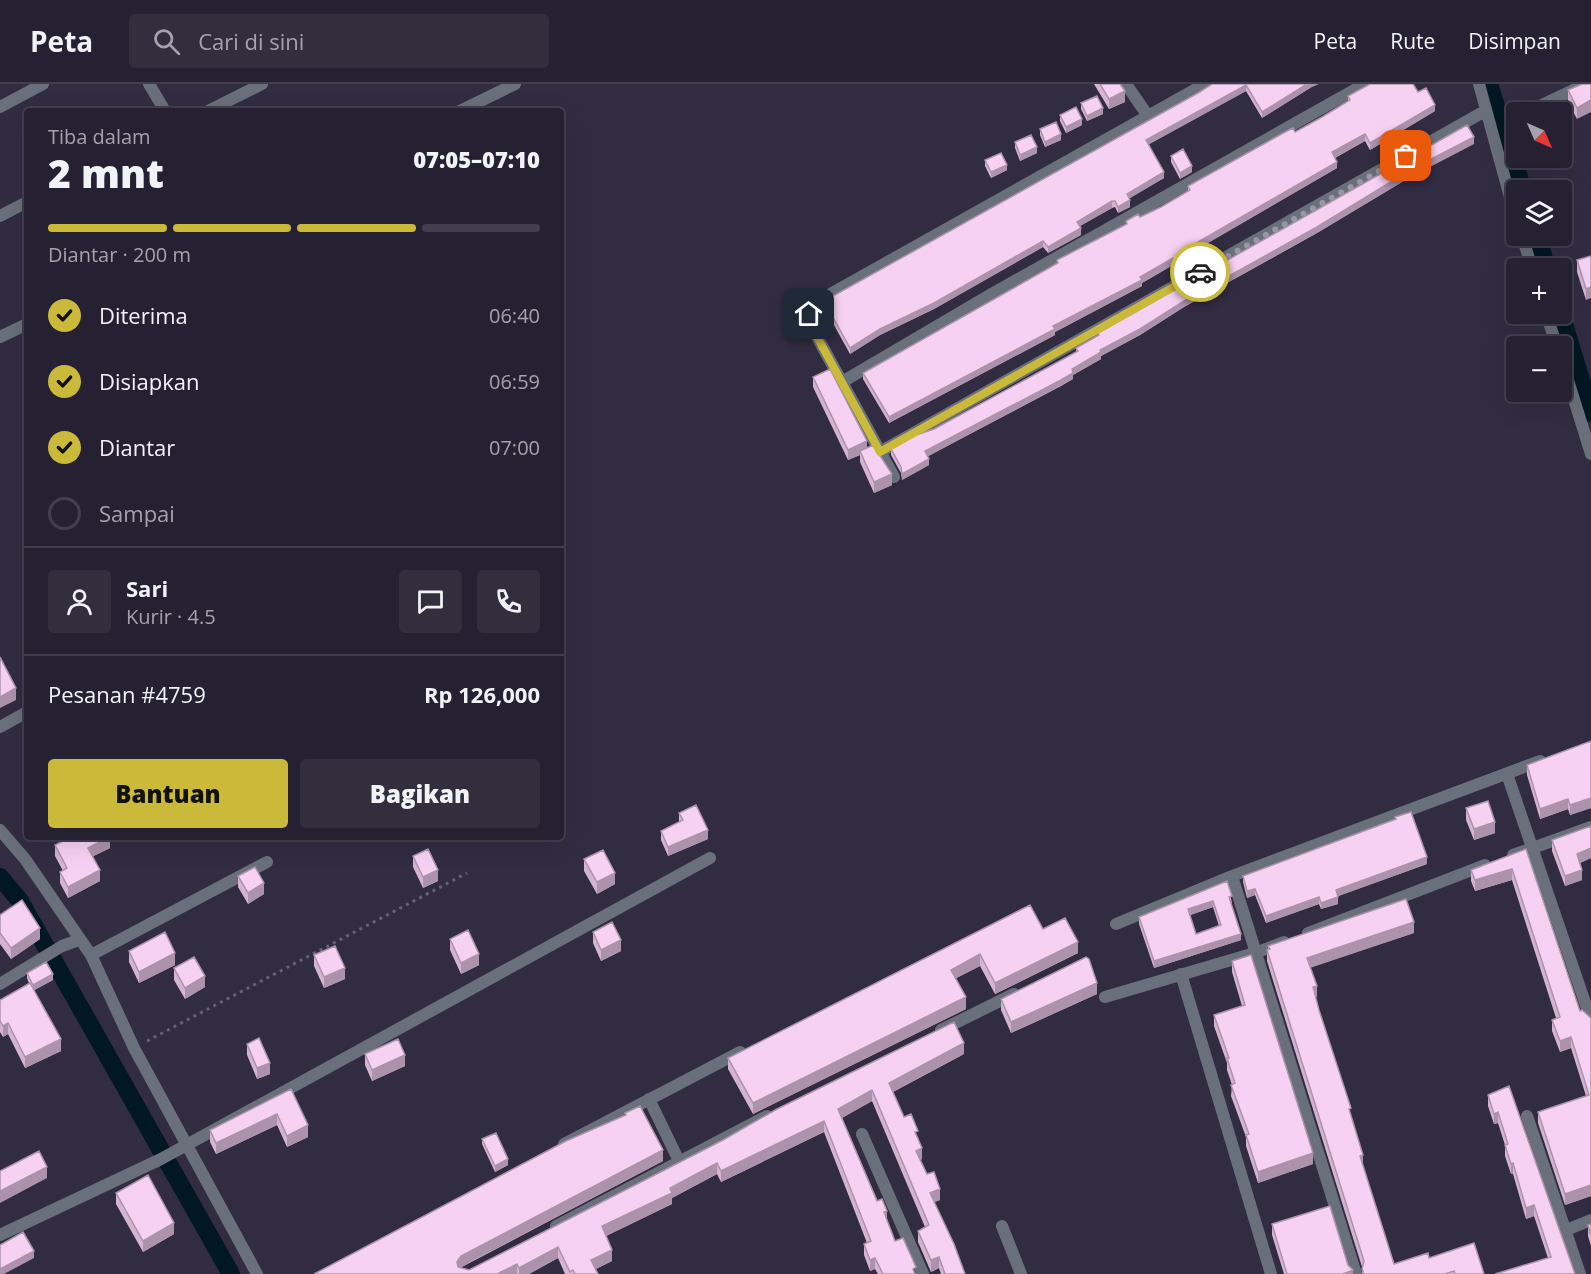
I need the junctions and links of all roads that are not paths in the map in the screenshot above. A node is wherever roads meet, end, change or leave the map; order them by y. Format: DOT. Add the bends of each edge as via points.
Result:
graph roads {
  1 [pos="149,84"];
  2 [pos="262,84"];
  3 [pos="515,84"];
  4 [pos="1126,84"];
  5 [pos="1205,84"];
  6 [pos="1365,84"];
  7 [pos="1479,84"];
  8 [pos="1586,84"];
  9 [pos="35,86"];
  10 [pos="1548,102"];
  11 [pos="0,107"];
  12 [pos="163,108"];
  13 [pos="214,108"];
  14 [pos="466,108"];
  15 [pos="1485,111"];
  16 [pos="1148,116"];
  17 [pos="1506,184"];
  18 [pos="24,204"];
  19 [pos="0,216"];
  20 [pos="24,325"];
  21 [pos="0,337"];
  22 [pos="842,382"];
  23 [pos="1572,393"];
  24 [pos="880,452"];
  25 [pos="1591,454"];
  26 [pos="894,477"];
  27 [pos="24,714"];
  28 [pos="0,727"];
  29 [pos="1549,758"];
  30 [pos="1507,774"];
  31 [pos="1591,827"];
  32 [pos="0,830"];
  33 [pos="1532,847"];
  34 [pos="710,858"];
  35 [pos="267,862"];
  36 [pos="1232,876"];
  37 [pos="1116,924"];
  38 [pos="79,940"];
  39 [pos="1255,953"];
  40 [pos="91,955"];
  41 [pos="1181,974"];
  42 [pos="0,984"];
  43 [pos="1028,987"];
  44 [pos="1105,997"];
  45 [pos="1591,1020"];
  46 [pos="933,1034"];
  47 [pos="754,1046"];
  48 [pos="648,1099"];
  49 [pos="779,1110"];
  50 [pos="1527,1116"];
  51 [pos="862,1134"];
  52 [pos="185,1145"];
  53 [pos="556,1148"];
  54 [pos="679,1161"];
  55 [pos="1591,1220"];
  56 [pos="1002,1226"];
  57 [pos="1566,1230"];
  58 [pos="546,1231"];
  59 [pos="0,1235"];
  60 [pos="257,1274"];
  61 [pos="923,1274"];
  62 [pos="1021,1274"];
  63 [pos="1271,1274"];
  64 [pos="1356,1274"];
  65 [pos="1580,1274"];
  1 -- 12 [label="street"];
  2 -- 13 [label="street"];
  3 -- 14 [label="street"];
  4 -- 16 [label="street"];
  5 -- 16 [label="street"];
  6 -- 22 [label="street"];
  7 -- 15 [label="street"];
  8 -- 10 [label="street"];
  9 -- 11 [label="street"];
  15 -- 17 [label="street"];
  15 -- 24 [label="street"];
  16 -- 22 [label="street" via="813,304 810,324"];
  18 -- 19 [label="street"];
  20 -- 21 [label="street"];
  22 -- 24 [label="street"];
  23 -- 25 [label="street"];
  24 -- 26 [label="street"];
  27 -- 28 [label="street"];
  29 -- 30 [label="street"];
  30 -- 33 [label="street"];
  30 -- 36 [label="street"];
  31 -- 33 [label="street"];
  32 -- 38 [label="street" via="25,859"];
  33 -- 39 [label="street"];
  33 -- 45 [label="street"];
  34 -- 52 [label="street"];
  35 -- 40 [label="street"];
  36 -- 37 [label="street"];
  36 -- 39 [label="street"];
  38 -- 40 [label="street"];
  38 -- 42 [label="street" via="62,946"];
  39 -- 41 [label="street"];
  39 -- 64 [label="street"];
  40 -- 52 [label="street"];
  41 -- 44 [label="street"];
  41 -- 63 [label="street"];
  43 -- 46 [label="street"];
  47 -- 48 [label="street"];
  48 -- 53 [label="street"];
  48 -- 54 [label="street"];
  49 -- 54 [label="street"];
  50 -- 57 [label="street"];
  51 -- 61 [label="street"];
  52 -- 59 [label="street"];
  52 -- 60 [label="street"];
  54 -- 58 [label="street"];
  55 -- 57 [label="street"];
  56 -- 62 [label="street"];
  57 -- 65 [label="street"];
}
